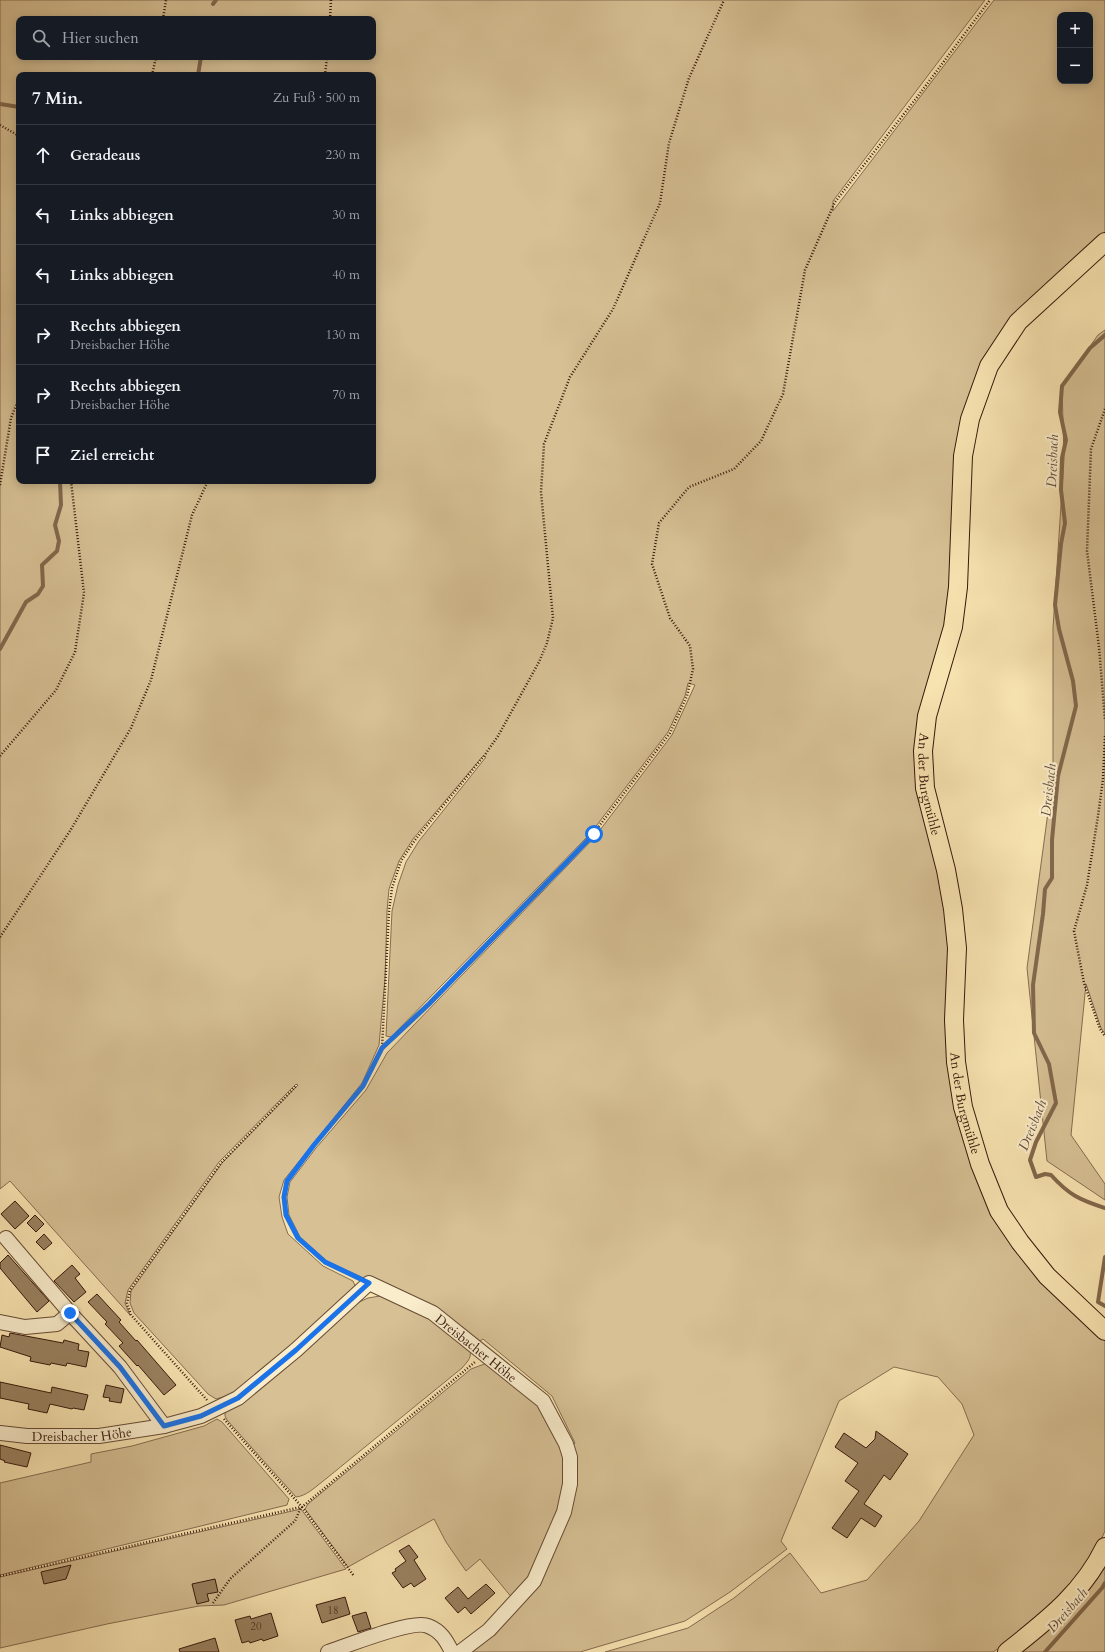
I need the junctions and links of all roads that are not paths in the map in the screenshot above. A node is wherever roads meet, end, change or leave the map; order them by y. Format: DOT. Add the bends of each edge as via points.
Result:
graph roads {
  1 [pos="1105,242"];
  2 [pos="6,1238"];
  3 [pos="70,1313"];
  4 [pos="0,1322"];
  5 [pos="1105,1331"];
  6 [pos="164,1426"];
  7 [pos="0,1433"];
  8 [pos="1105,1547"];
  9 [pos="328,1652"];
  10 [pos="452,1652"];
  11 [pos="460,1652"];
  12 [pos="1007,1652"];
  1 -- 5 [label="main road, An der Burgmühle" via="1018,322 989,366 970,419 963,456 958,587 953,627 927,716 923,751 925,788 953,909 957,948 954,1020 956,1062 963,1107 980,1164 999,1211 1020,1242 1047,1276"];
  2 -- 3 [label="street"];
  3 -- 4 [label="street" via="57,1324 25,1327"];
  3 -- 6 [label="street" via="120,1367"];
  6 -- 7 [label="street, Dreisbacher Höhe" via="99,1436 27,1436"];
  6 -- 11 [label="street, Dreisbacher Höhe" via="201,1416 238,1398 296,1350 369,1283 433,1313 543,1402 566,1444 570,1457 570,1484 564,1512 534,1581 489,1630"];
  8 -- 12 [label="main road" via="1079,1589 1043,1624"];
  9 -- 10 [label="street" via="400,1627 427,1625 443,1635"];
}
